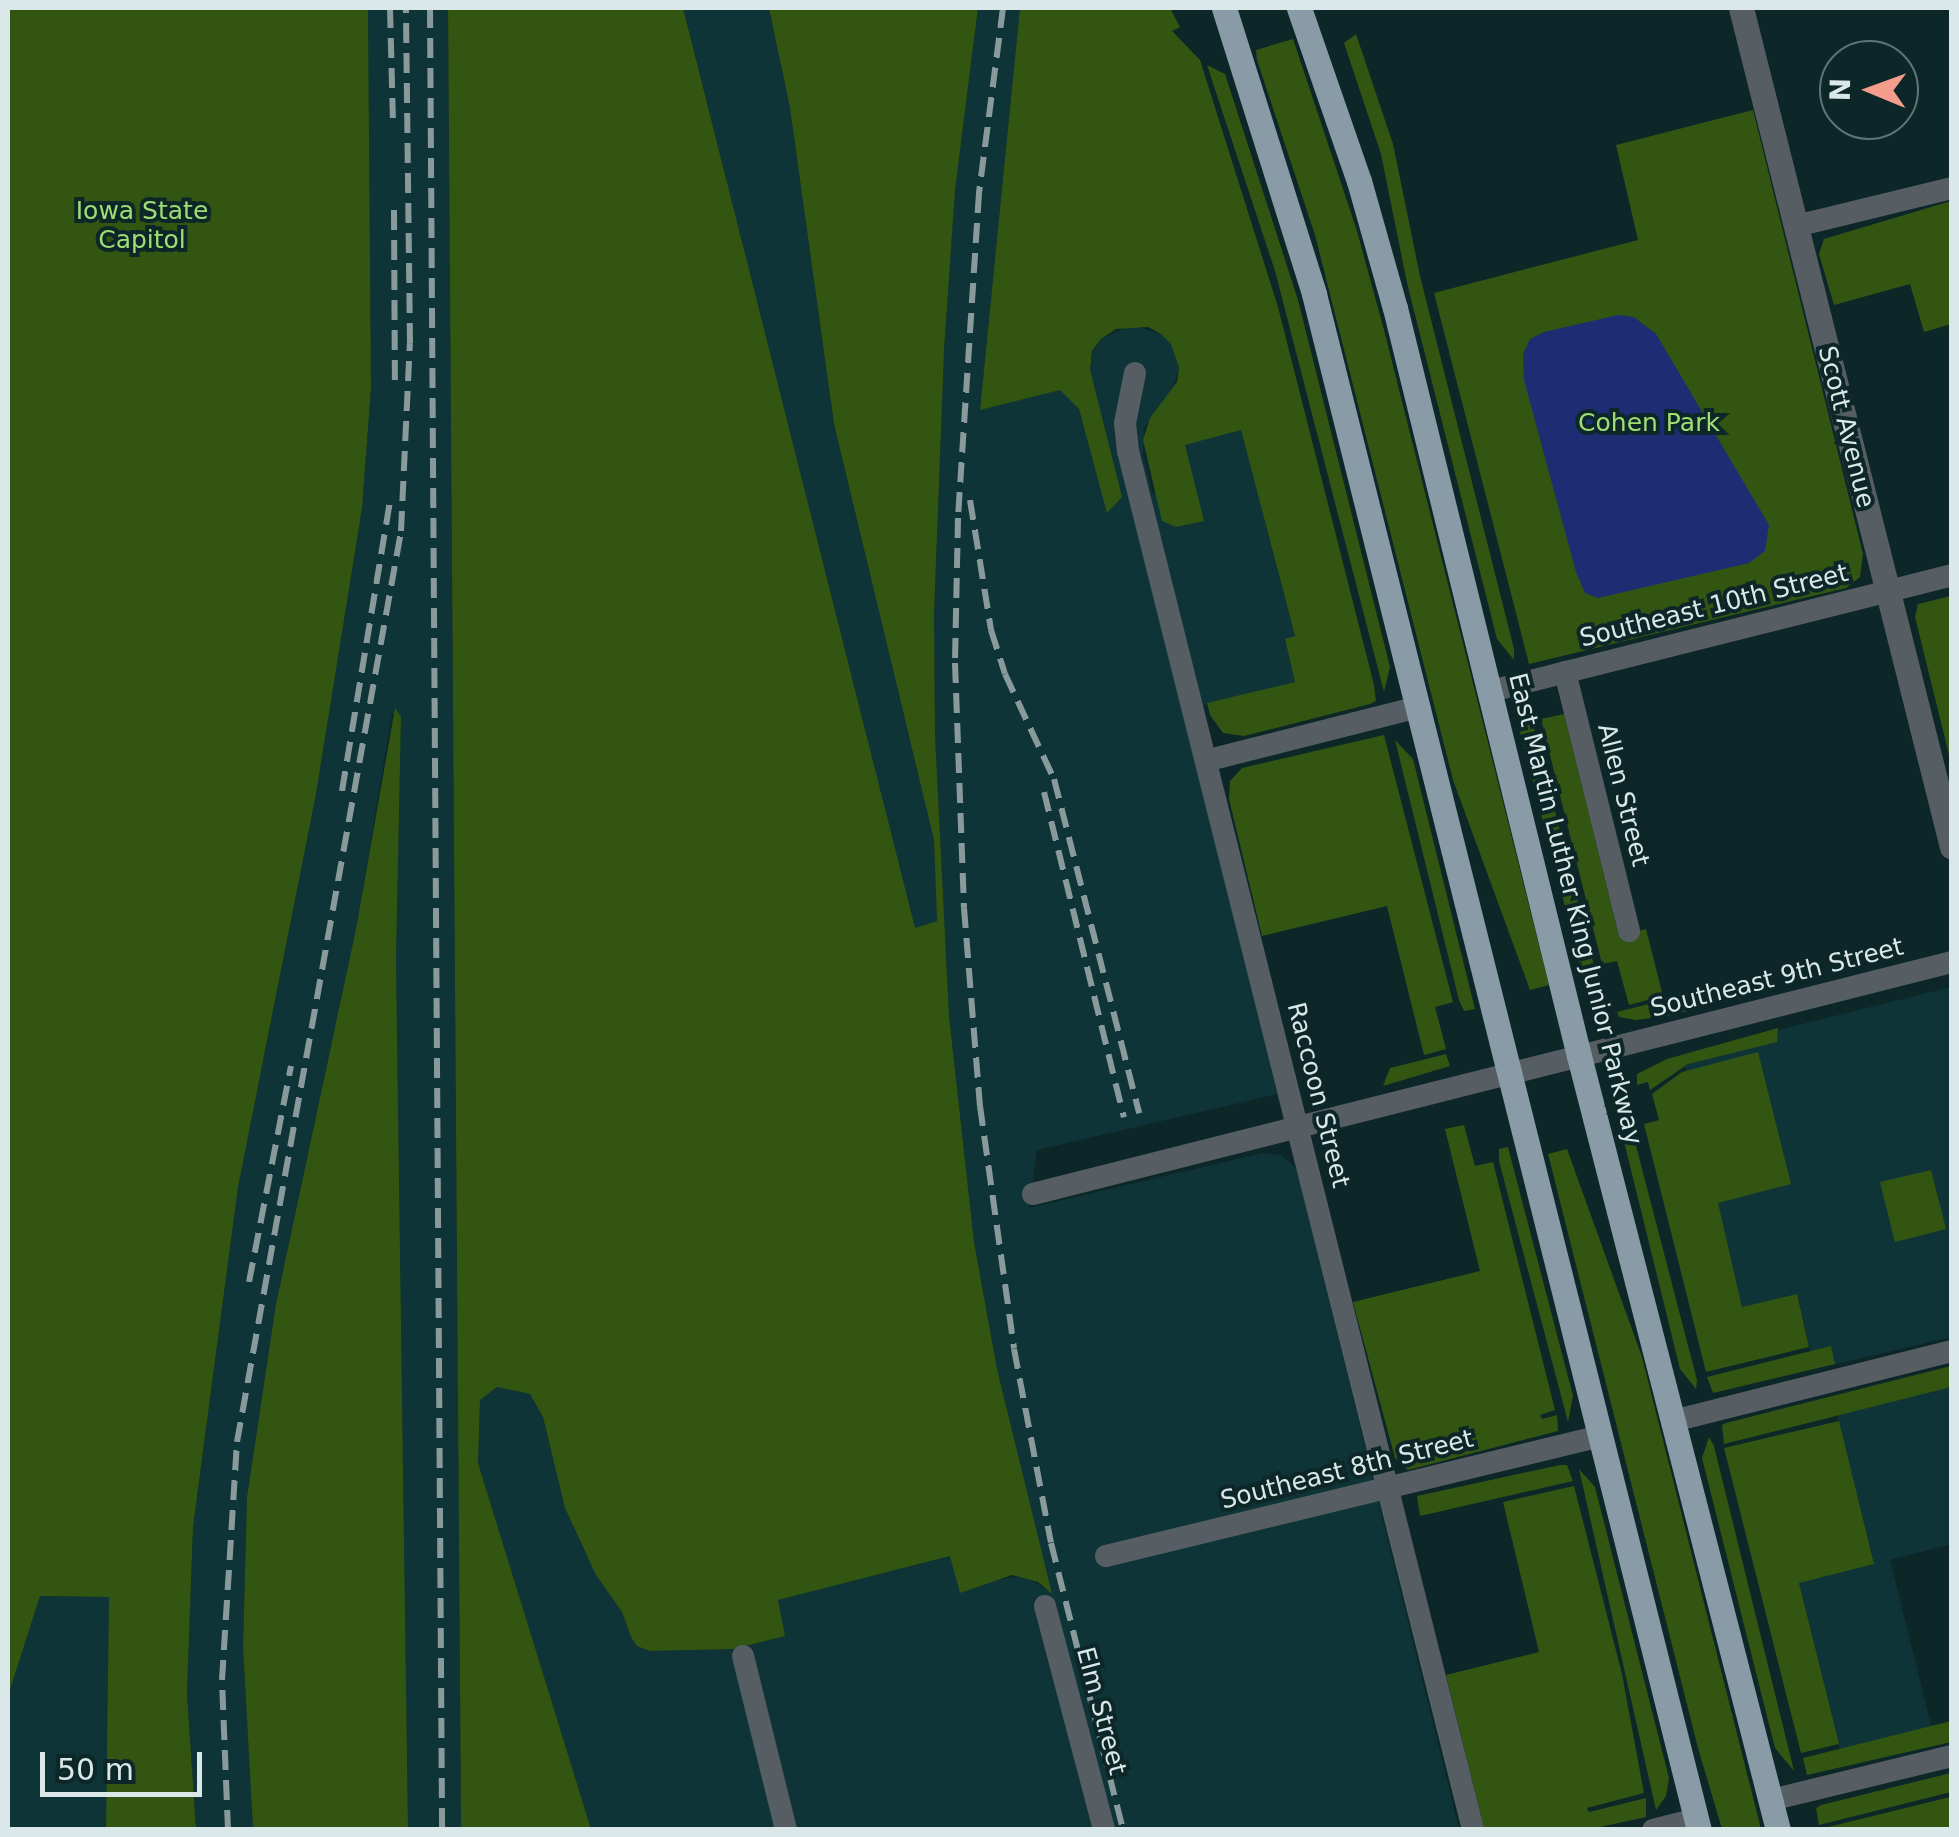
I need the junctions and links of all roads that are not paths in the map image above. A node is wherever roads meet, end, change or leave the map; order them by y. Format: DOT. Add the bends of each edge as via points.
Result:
graph roads {
  1 [pos="1224,8"];
  2 [pos="1300,8"];
  3 [pos="1741,8"];
  4 [pos="1952,188"];
  5 [pos="1796,226"];
  6 [pos="1135,372"];
  7 [pos="1952,574"];
  8 [pos="1888,591"];
  9 [pos="1564,672"];
  10 [pos="1490,691"];
  11 [pos="1418,708"];
  12 [pos="1209,760"];
  13 [pos="1952,846"];
  14 [pos="1628,931"];
  15 [pos="1952,962"];
  16 [pos="1579,1056"];
  17 [pos="1511,1074"];
  18 [pos="1297,1127"];
  19 [pos="1034,1194"];
  20 [pos="1952,1351"];
  21 [pos="1673,1421"];
  22 [pos="1601,1436"];
  23 [pos="1387,1488"];
  24 [pos="1106,1556"];
  25 [pos="1045,1606"];
  26 [pos="742,1656"];
  27 [pos="1952,1756"];
  28 [pos="1771,1800"];
  29 [pos="1698,1824"];
  30 [pos="786,1830"];
  31 [pos="1104,1830"];
  32 [pos="1473,1830"];
  33 [pos="1653,1830"];
  34 [pos="1778,1830"];
  1 -- 11 [label="main road" via="1314,294"];
  2 -- 10 [label="main road, East Martin Luther King Junior Parkway" via="1395,308"];
  3 -- 5 [label="street, Scott Avenue"];
  4 -- 5 [label="street"];
  5 -- 8 [label="street, Scott Avenue"];
  6 -- 12 [label="street, Raccoon Street" via="1125,423 1128,451"];
  7 -- 8 [label="street, Southeast 10th Street"];
  8 -- 9 [label="street, Southeast 10th Street"];
  8 -- 13 [label="street, Scott Avenue"];
  9 -- 10 [label="street, Southeast 10th Street"];
  9 -- 14 [label="street, Allen Street"];
  10 -- 16 [label="main road, East Martin Luther King Junior Parkway"];
  11 -- 12 [label="street"];
  11 -- 17 [label="main road"];
  12 -- 18 [label="street, Raccoon Street"];
  15 -- 16 [label="street, Southeast 9th Street"];
  16 -- 17 [label="street, Southeast 9th Street"];
  16 -- 21 [label="main road, East Martin Luther King Junior Parkway"];
  17 -- 18 [label="street, Southeast 9th Street"];
  17 -- 22 [label="main road"];
  18 -- 19 [label="street, Southeast 9th Street"];
  18 -- 23 [label="street, Raccoon Street"];
  20 -- 21 [label="street"];
  21 -- 28 [label="main road, East Martin Luther King Junior Parkway"];
  22 -- 23 [label="street, Southeast 8th Street"];
  22 -- 29 [label="main road"];
  23 -- 24 [label="street, Southeast 8th Street"];
  23 -- 32 [label="street, Raccoon Street"];
  25 -- 31 [label="street, Elm Street"];
  26 -- 30 [label="street"];
  27 -- 28 [label="street"];
  28 -- 34 [label="main road, East Martin Luther King Junior Parkway"];
  29 -- 33 [label="street"];
}
